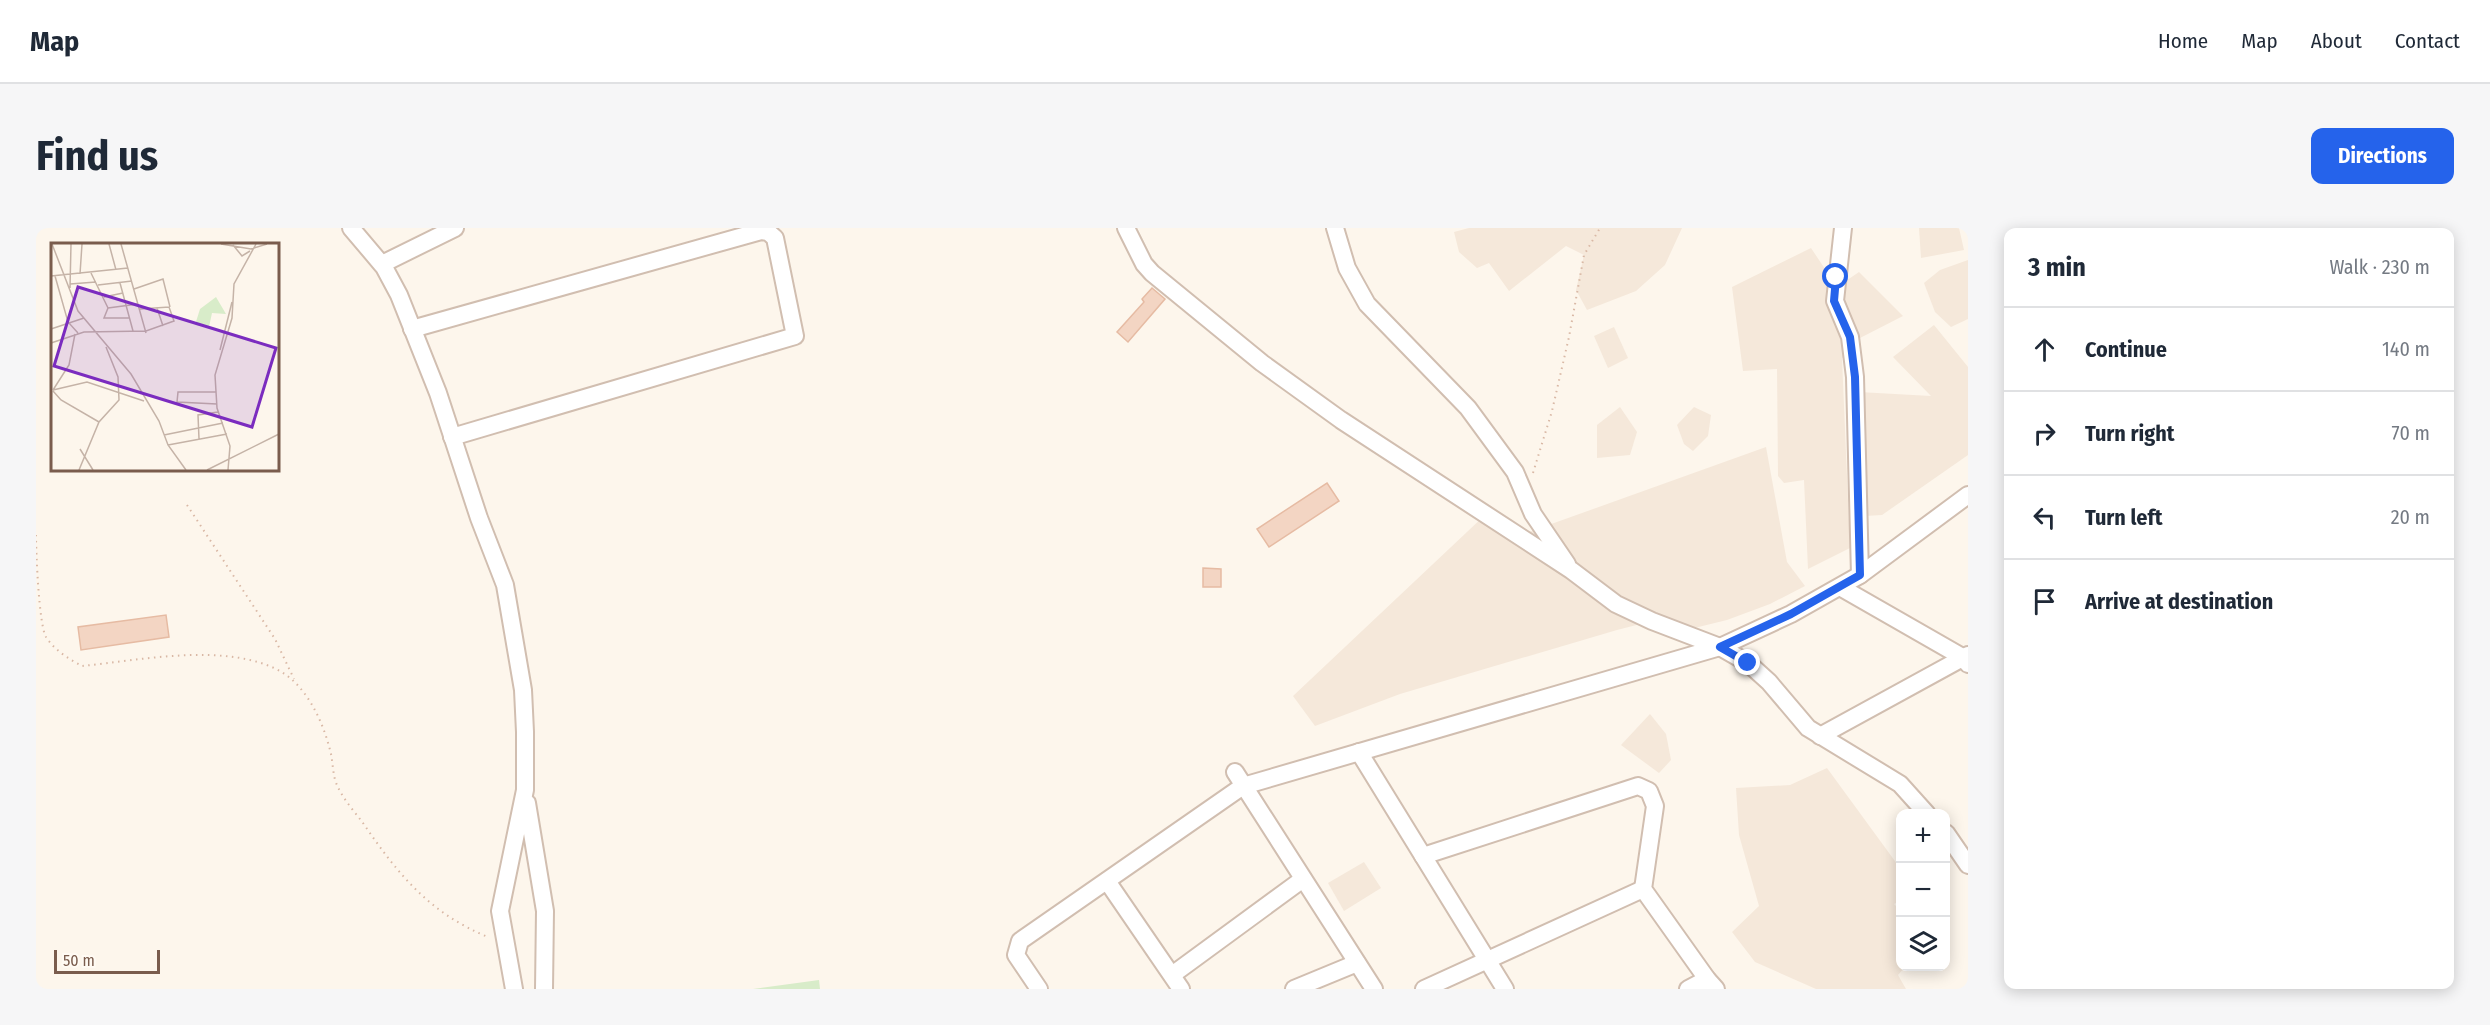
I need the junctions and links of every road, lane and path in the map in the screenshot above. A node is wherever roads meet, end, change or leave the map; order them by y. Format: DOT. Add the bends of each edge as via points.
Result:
graph roads {
  1 [pos="351,228"];
  2 [pos="454,228"];
  3 [pos="1126,228"];
  4 [pos="1335,228"];
  5 [pos="1600,228"];
  6 [pos="1843,228"];
  7 [pos="382,264"];
  8 [pos="412,329"];
  9 [pos="452,436"];
  10 [pos="1524,494"];
  11 [pos="1968,495"];
  12 [pos="187,505"];
  13 [pos="36,535"];
  14 [pos="1571,570"];
  15 [pos="1860,575"];
  16 [pos="1840,586"];
  17 [pos="1720,647"];
  18 [pos="1967,659"];
  19 [pos="296,682"];
  20 [pos="1820,736"];
  21 [pos="1359,752"];
  22 [pos="1239,779"];
  23 [pos="525,790"];
  24 [pos="1923,809"];
  25 [pos="1950,839"];
  26 [pos="1423,856"];
  27 [pos="1968,865"];
  28 [pos="1303,879"];
  29 [pos="1107,881"];
  30 [pos="1643,889"];
  31 [pos="507,945"];
  32 [pos="1487,960"];
  33 [pos="1357,963"];
  34 [pos="1172,975"];
  35 [pos="1712,984"];
  36 [pos="514,989"];
  37 [pos="544,989"];
  38 [pos="1040,989"];
  39 [pos="1182,989"];
  40 [pos="1294,989"];
  41 [pos="1374,989"];
  42 [pos="1424,989"];
  43 [pos="1505,989"];
  44 [pos="1688,989"];
  1 -- 7 [label="street"];
  2 -- 7 [label="street"];
  3 -- 14 [label="street" via="1152,273 1262,363"];
  4 -- 10 [label="street" via="1347,268 1367,304 1468,408 1515,472"];
  5 -- 10 [label="path" via="1584,255 1552,411"];
  6 -- 15 [label="street" via="1834,301 1850,337 1855,377"];
  7 -- 8 [label="street"];
  8 -- 9 [label="street"];
  8 -- 9 [label="street" via="761,231 768,231 775,238 795,336"];
  9 -- 23 [label="street" via="505,585 523,690"];
  10 -- 14 [label="street"];
  11 -- 15 [label="street"];
  12 -- 19 [label="path" via="275,639"];
  13 -- 19 [label="path" via="41,625 47,638 67,658 82,666 198,654 268,667"];
  14 -- 17 [label="street" via="1616,604"];
  15 -- 16 [label="street"];
  16 -- 17 [label="street"];
  16 -- 18 [label="street"];
  17 -- 20 [label="street" via="1755,669 1808,728"];
  17 -- 21 [label="street"];
  18 -- 20 [label="street"];
  19 -- 31 [label="path" via="307,696 327,740 336,784 381,850 416,892 443,914"];
  20 -- 24 [label="street" via="1900,784"];
  21 -- 22 [label="street"];
  21 -- 26 [label="street"];
  22 -- 28 [label="street"];
  22 -- 29 [label="street"];
  23 -- 31 [label="street" via="500,911"];
  23 -- 37 [label="street" via="545,910"];
  25 -- 27 [label="street"];
  26 -- 30 [label="street" via="1638,786 1649,791 1655,806"];
  26 -- 32 [label="street"];
  28 -- 33 [label="street"];
  28 -- 34 [label="street"];
  29 -- 34 [label="street"];
  29 -- 38 [label="street" via="1020,941 1016,955"];
  30 -- 32 [label="street"];
  30 -- 35 [label="street"];
  31 -- 36 [label="street"];
  32 -- 42 [label="street"];
  32 -- 43 [label="street"];
  33 -- 40 [label="street"];
  33 -- 41 [label="street"];
  34 -- 39 [label="street"];
  35 -- 44 [label="street"];
}
